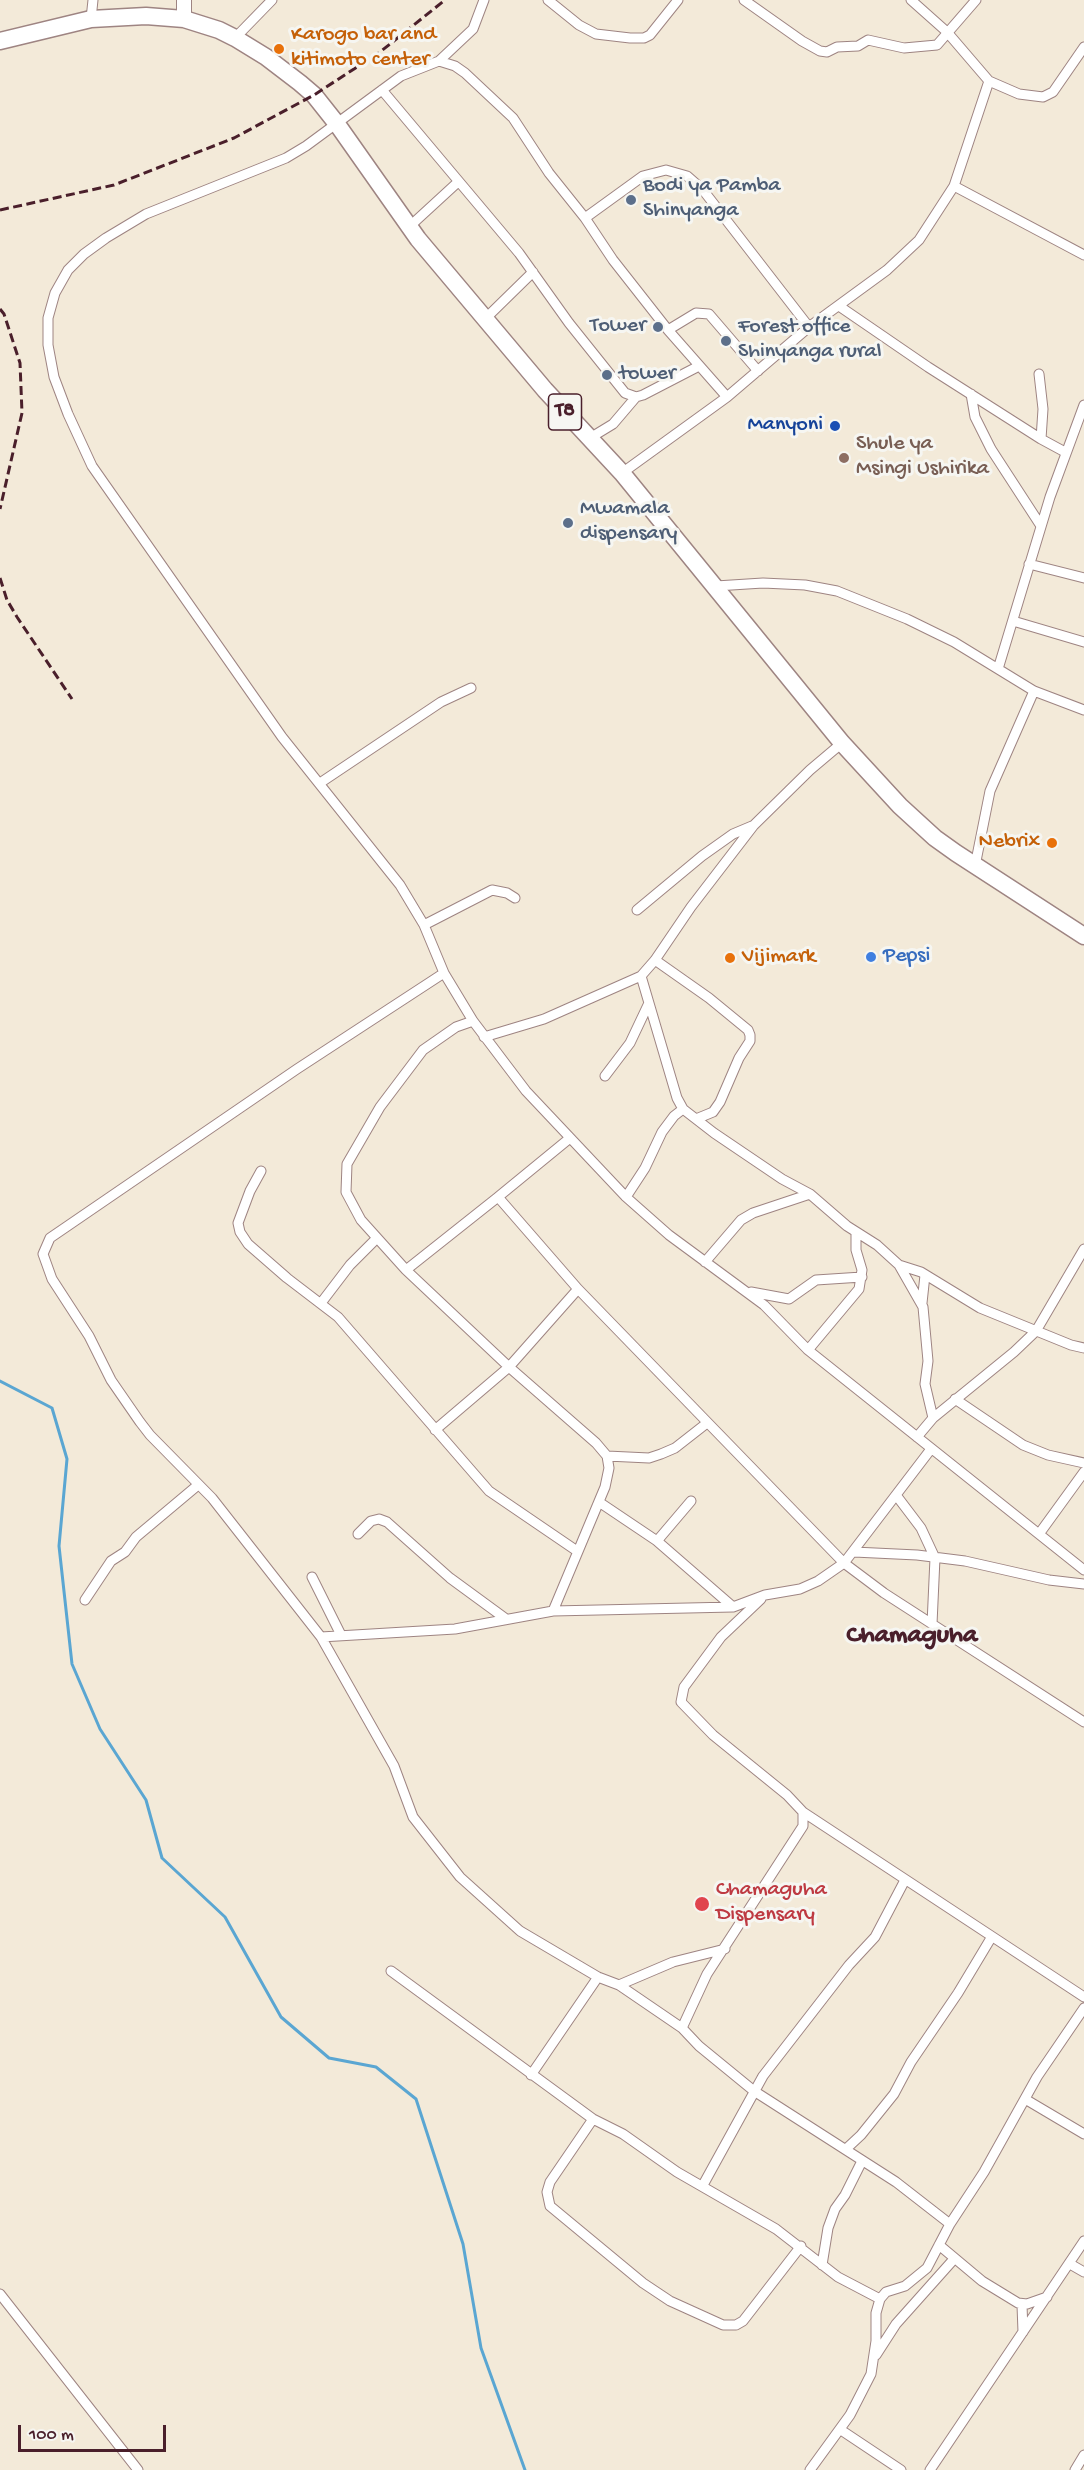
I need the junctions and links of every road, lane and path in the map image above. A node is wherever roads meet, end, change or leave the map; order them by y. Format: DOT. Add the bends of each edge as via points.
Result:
graph roads {
  1 [pos="93,0"];
  2 [pos="184,0"];
  3 [pos="272,0"];
  4 [pos="484,0"];
  5 [pos="548,0"];
  6 [pos="678,0"];
  7 [pos="744,0"];
  8 [pos="911,0"];
  9 [pos="976,0"];
  10 [pos="91,19"];
  11 [pos="184,19"];
  12 [pos="947,32"];
  13 [pos="235,38"];
  14 [pos="0,42"];
  15 [pos="1084,46"];
  16 [pos="439,61"];
  17 [pos="990,81"];
  18 [pos="382,90"];
  19 [pos="337,124"];
  20 [pos="458,182"];
  21 [pos="954,186"];
  22 [pos="585,218"];
  23 [pos="409,227"];
  24 [pos="1084,255"];
  25 [pos="532,272"];
  26 [pos="839,306"];
  27 [pos="486,318"];
  28 [pos="809,327"];
  29 [pos="668,330"];
  30 [pos="699,366"];
  31 [pos="758,371"];
  32 [pos="1040,374"];
  33 [pos="971,394"];
  34 [pos="636,397"];
  35 [pos="727,398"];
  36 [pos="1084,405"];
  37 [pos="590,438"];
  38 [pos="1041,439"];
  39 [pos="1065,452"];
  40 [pos="622,473"];
  41 [pos="1041,526"];
  42 [pos="1029,564"];
  43 [pos="1084,578"];
  44 [pos="716,586"];
  45 [pos="1013,621"];
  46 [pos="1084,642"];
  47 [pos="998,669"];
  48 [pos="471,688"];
  49 [pos="1034,691"];
  50 [pos="1084,710"];
  51 [pos="842,743"];
  52 [pos="320,783"];
  53 [pos="754,825"];
  54 [pos="975,866"];
  55 [pos="515,898"];
  56 [pos="637,910"];
  57 [pos="424,925"];
  58 [pos="1084,936"];
  59 [pos="655,960"];
  60 [pos="444,973"];
  61 [pos="641,976"];
  62 [pos="648,1005"];
  63 [pos="473,1021"];
  64 [pos="484,1037"];
  65 [pos="604,1076"];
  66 [pos="683,1109"];
  67 [pos="696,1119"];
  68 [pos="570,1138"];
  69 [pos="261,1171"];
  70 [pos="810,1194"];
  71 [pos="498,1197"];
  72 [pos="626,1197"];
  73 [pos="856,1232"];
  74 [pos="376,1239"];
  75 [pos="1084,1249"];
  76 [pos="705,1262"];
  77 [pos="899,1265"];
  78 [pos="406,1270"];
  79 [pos="925,1275"];
  80 [pos="862,1277"];
  81 [pos="578,1289"];
  82 [pos="743,1289"];
  83 [pos="321,1303"];
  84 [pos="922,1303"];
  85 [pos="1036,1331"];
  86 [pos="1084,1348"];
  87 [pos="808,1350"];
  88 [pos="509,1367"];
  89 [pos="955,1399"];
  90 [pos="933,1418"];
  91 [pos="707,1423"];
  92 [pos="435,1430"];
  93 [pos="917,1437"];
  94 [pos="931,1449"];
  95 [pos="607,1456"];
  96 [pos="1084,1463"];
  97 [pos="1084,1472"];
  98 [pos="198,1485"];
  99 [pos="896,1495"];
  100 [pos="691,1501"];
  101 [pos="600,1502"];
  102 [pos="1039,1533"];
  103 [pos="358,1534"];
  104 [pos="657,1541"];
  105 [pos="577,1551"];
  106 [pos="854,1552"];
  107 [pos="935,1558"];
  108 [pos="844,1563"];
  109 [pos="1084,1570"];
  110 [pos="312,1577"];
  111 [pos="1084,1584"];
  112 [pos="765,1595"];
  113 [pos="85,1600"];
  114 [pos="733,1607"];
  115 [pos="553,1611"];
  116 [pos="506,1619"];
  117 [pos="932,1624"];
  118 [pos="341,1635"];
  119 [pos="321,1637"];
  120 [pos="1084,1722"];
  121 [pos="803,1812"];
  122 [pos="905,1880"];
  123 [pos="991,1938"];
  124 [pos="725,1948"];
  125 [pos="391,1971"];
  126 [pos="598,1977"];
  127 [pos="619,1985"];
  128 [pos="1084,1997"];
  129 [pos="1084,2008"];
  130 [pos="682,2028"];
  131 [pos="531,2075"];
  132 [pos="754,2091"];
  133 [pos="1025,2099"];
  134 [pos="593,2119"];
  135 [pos="1084,2134"];
  136 [pos="846,2148"];
  137 [pos="862,2161"];
  138 [pos="703,2185"];
  139 [pos="950,2224"];
  140 [pos="1084,2241"];
  141 [pos="939,2245"];
  142 [pos="801,2246"];
  143 [pos="954,2259"];
  144 [pos="1070,2264"];
  145 [pos="822,2265"];
  146 [pos="1084,2272"];
  147 [pos="0,2294"];
  148 [pos="1047,2297"];
  149 [pos="880,2299"];
  150 [pos="1022,2305"];
  151 [pos="1023,2334"];
  152 [pos="874,2359"];
  153 [pos="841,2430"];
  154 [pos="1084,2455"];
  155 [pos="138,2470"];
  156 [pos="810,2470"];
  157 [pos="901,2470"];
  158 [pos="930,2470"];
  159 [pos="1075,2470"];
  1 -- 10 [label="street"];
  2 -- 11 [label="street"];
  3 -- 13 [label="street"];
  4 -- 16 [label="street" via="472,29"];
  5 -- 6 [label="street" via="596,34 644,38"];
  7 -- 12 [label="street" via="820,51 858,46 868,40 923,48 937,45"];
  8 -- 12 [label="street"];
  9 -- 12 [label="street"];
  10 -- 11 [label="highway, T8"];
  10 -- 14 [label="highway, T8"];
  11 -- 13 [label="highway, T8"];
  12 -- 17 [label="street"];
  13 -- 19 [label="highway, T8" via="300,83"];
  15 -- 17 [label="street" via="1053,92 1043,97 1018,94"];
  16 -- 18 [label="street" via="401,76"];
  16 -- 22 [label="street" via="465,73 513,118"];
  17 -- 21 [label="street"];
  18 -- 19 [label="street"];
  18 -- 20 [label="street"];
  19 -- 23 [label="highway, T8"];
  19 -- 52 [label="street" via="286,158 146,214 106,238 84,254 62,279 47,328 54,376 92,466 282,737"];
  20 -- 23 [label="street"];
  20 -- 25 [label="street"];
  21 -- 24 [label="street"];
  21 -- 26 [label="street" via="904,256"];
  22 -- 28 [label="street" via="643,176 666,170 687,176 703,190"];
  22 -- 29 [label="street"];
  23 -- 27 [label="highway, T8"];
  25 -- 27 [label="street"];
  25 -- 34 [label="street" via="622,389"];
  26 -- 28 [label="street"];
  26 -- 33 [label="street"];
  27 -- 37 [label="highway, T8"];
  28 -- 31 [label="street"];
  29 -- 30 [label="street"];
  29 -- 31 [label="street" via="696,313 709,314"];
  30 -- 34 [label="street"];
  30 -- 35 [label="street"];
  31 -- 35 [label="street"];
  32 -- 38 [label="street"];
  33 -- 38 [label="street"];
  33 -- 41 [label="street" via="975,417 991,449"];
  34 -- 37 [label="street" via="613,424"];
  35 -- 40 [label="street"];
  36 -- 39 [label="street"];
  37 -- 40 [label="highway, T8"];
  38 -- 39 [label="street"];
  39 -- 41 [label="street"];
  40 -- 44 [label="highway, T8"];
  41 -- 42 [label="street"];
  42 -- 43 [label="street"];
  42 -- 45 [label="street"];
  44 -- 47 [label="street" via="763,583 837,591 907,618"];
  44 -- 51 [label="highway, T8"];
  45 -- 46 [label="street"];
  45 -- 47 [label="street"];
  47 -- 49 [label="street"];
  48 -- 52 [label="street" via="441,702"];
  49 -- 50 [label="street"];
  49 -- 54 [label="street" via="990,791"];
  51 -- 53 [label="street"];
  51 -- 54 [label="highway, T8" via="909,814"];
  52 -- 57 [label="street" via="400,885"];
  53 -- 56 [label="street" via="733,834 702,856"];
  53 -- 59 [label="street"];
  54 -- 58 [label="highway, T8"];
  55 -- 57 [label="street" via="492,891"];
  57 -- 60 [label="street"];
  59 -- 61 [label="street"];
  59 -- 67 [label="street" via="750,1032 750,1041 720,1102 712,1112"];
  60 -- 63 [label="street"];
  60 -- 98 [label="street" via="50,1238 44,1254 52,1279 89,1336 111,1380 150,1435"];
  61 -- 62 [label="street"];
  61 -- 64 [label="street" via="544,1019"];
  62 -- 65 [label="street" via="630,1043"];
  62 -- 66 [label="street"];
  63 -- 64 [label="street"];
  63 -- 74 [label="street" via="456,1027 423,1050 380,1107 347,1164 346,1192"];
  64 -- 68 [label="street" via="526,1091"];
  66 -- 67 [label="street"];
  66 -- 72 [label="street" via="662,1132"];
  67 -- 70 [label="street"];
  68 -- 71 [label="street"];
  68 -- 72 [label="street"];
  69 -- 83 [label="street" via="240,1215 240,1232 267,1261"];
  70 -- 73 [label="street"];
  70 -- 76 [label="street" via="741,1220"];
  71 -- 78 [label="street"];
  71 -- 81 [label="street"];
  72 -- 76 [label="street"];
  73 -- 77 [label="street" via="878,1245"];
  73 -- 80 [label="street"];
  74 -- 78 [label="street"];
  74 -- 83 [label="street" via="350,1264"];
  75 -- 85 [label="street"];
  76 -- 82 [label="street"];
  77 -- 79 [label="street"];
  77 -- 84 [label="street"];
  78 -- 88 [label="street"];
  79 -- 84 [label="street"];
  79 -- 85 [label="street" via="980,1308"];
  80 -- 82 [label="street" via="816,1280 789,1299"];
  80 -- 87 [label="street" via="859,1289"];
  81 -- 88 [label="street"];
  81 -- 91 [label="street"];
  82 -- 87 [label="street"];
  83 -- 92 [label="street" via="338,1317"];
  84 -- 90 [label="street" via="928,1346 925,1384"];
  85 -- 86 [label="street"];
  85 -- 89 [label="street"];
  87 -- 93 [label="street"];
  88 -- 92 [label="street"];
  88 -- 95 [label="street"];
  89 -- 90 [label="street"];
  89 -- 96 [label="street" via="1023,1444 1048,1455"];
  90 -- 93 [label="street"];
  91 -- 95 [label="street" via="662,1454 634,1459"];
  91 -- 108 [label="street"];
  92 -- 105 [label="street" via="489,1491"];
  93 -- 94 [label="street"];
  94 -- 99 [label="street"];
  94 -- 102 [label="street"];
  95 -- 101 [label="street" via="607,1479"];
  97 -- 102 [label="street"];
  98 -- 113 [label="street" via="111,1561"];
  98 -- 119 [label="street" via="250,1544"];
  99 -- 106 [label="street"];
  99 -- 107 [label="street" via="921,1528"];
  100 -- 104 [label="street"];
  101 -- 104 [label="street"];
  101 -- 105 [label="street"];
  102 -- 109 [label="street"];
  103 -- 116 [label="street" via="371,1521 387,1522 450,1578"];
  104 -- 114 [label="street"];
  105 -- 115 [label="street"];
  106 -- 107 [label="street"];
  106 -- 108 [label="street"];
  107 -- 111 [label="street"];
  107 -- 117 [label="street"];
  108 -- 112 [label="street" via="800,1589"];
  108 -- 117 [label="street"];
  110 -- 118 [label="street"];
  112 -- 114 [label="street"];
  112 -- 121 [label="street" via="721,1637 684,1687 681,1702 713,1735"];
  114 -- 115 [label="street"];
  115 -- 116 [label="street"];
  116 -- 118 [label="street" via="454,1629"];
  117 -- 120 [label="street"];
  118 -- 119 [label="street"];
  119 -- 126 [label="street" via="394,1766 413,1816 460,1877 520,1931"];
  121 -- 122 [label="street"];
  121 -- 124 [label="street" via="802,1830"];
  122 -- 123 [label="street"];
  122 -- 132 [label="street" via="881,1928"];
  123 -- 128 [label="street"];
  123 -- 136 [label="street" via="894,2094"];
  124 -- 127 [label="street" via="673,1962"];
  124 -- 130 [label="street" via="698,1990"];
  125 -- 131 [label="street"];
  126 -- 127 [label="street"];
  126 -- 131 [label="street"];
  127 -- 130 [label="street"];
  129 -- 133 [label="street"];
  130 -- 132 [label="street"];
  131 -- 134 [label="street"];
  132 -- 136 [label="street"];
  132 -- 138 [label="street"];
  133 -- 135 [label="street"];
  133 -- 139 [label="street"];
  134 -- 138 [label="street"];
  134 -- 142 [label="street" via="550,2182 550,2206 670,2301 723,2325 736,2325"];
  136 -- 137 [label="street"];
  137 -- 139 [label="street" via="911,2192"];
  137 -- 145 [label="street" via="835,2209"];
  138 -- 142 [label="street"];
  139 -- 141 [label="street"];
  140 -- 144 [label="street"];
  141 -- 143 [label="street"];
  141 -- 149 [label="street" via="927,2268"];
  142 -- 145 [label="street"];
  143 -- 150 [label="street"];
  143 -- 152 [label="street" via="896,2324"];
  144 -- 146 [label="street"];
  144 -- 148 [label="street"];
  145 -- 149 [label="street"];
  147 -- 155 [label="street"];
  148 -- 150 [label="street"];
  148 -- 151 [label="street"];
  149 -- 152 [label="street"];
  150 -- 151 [label="street"];
  151 -- 158 [label="street"];
  152 -- 153 [label="street" via="862,2396"];
  153 -- 156 [label="street"];
  153 -- 157 [label="street"];
  154 -- 159 [label="street"];
}
